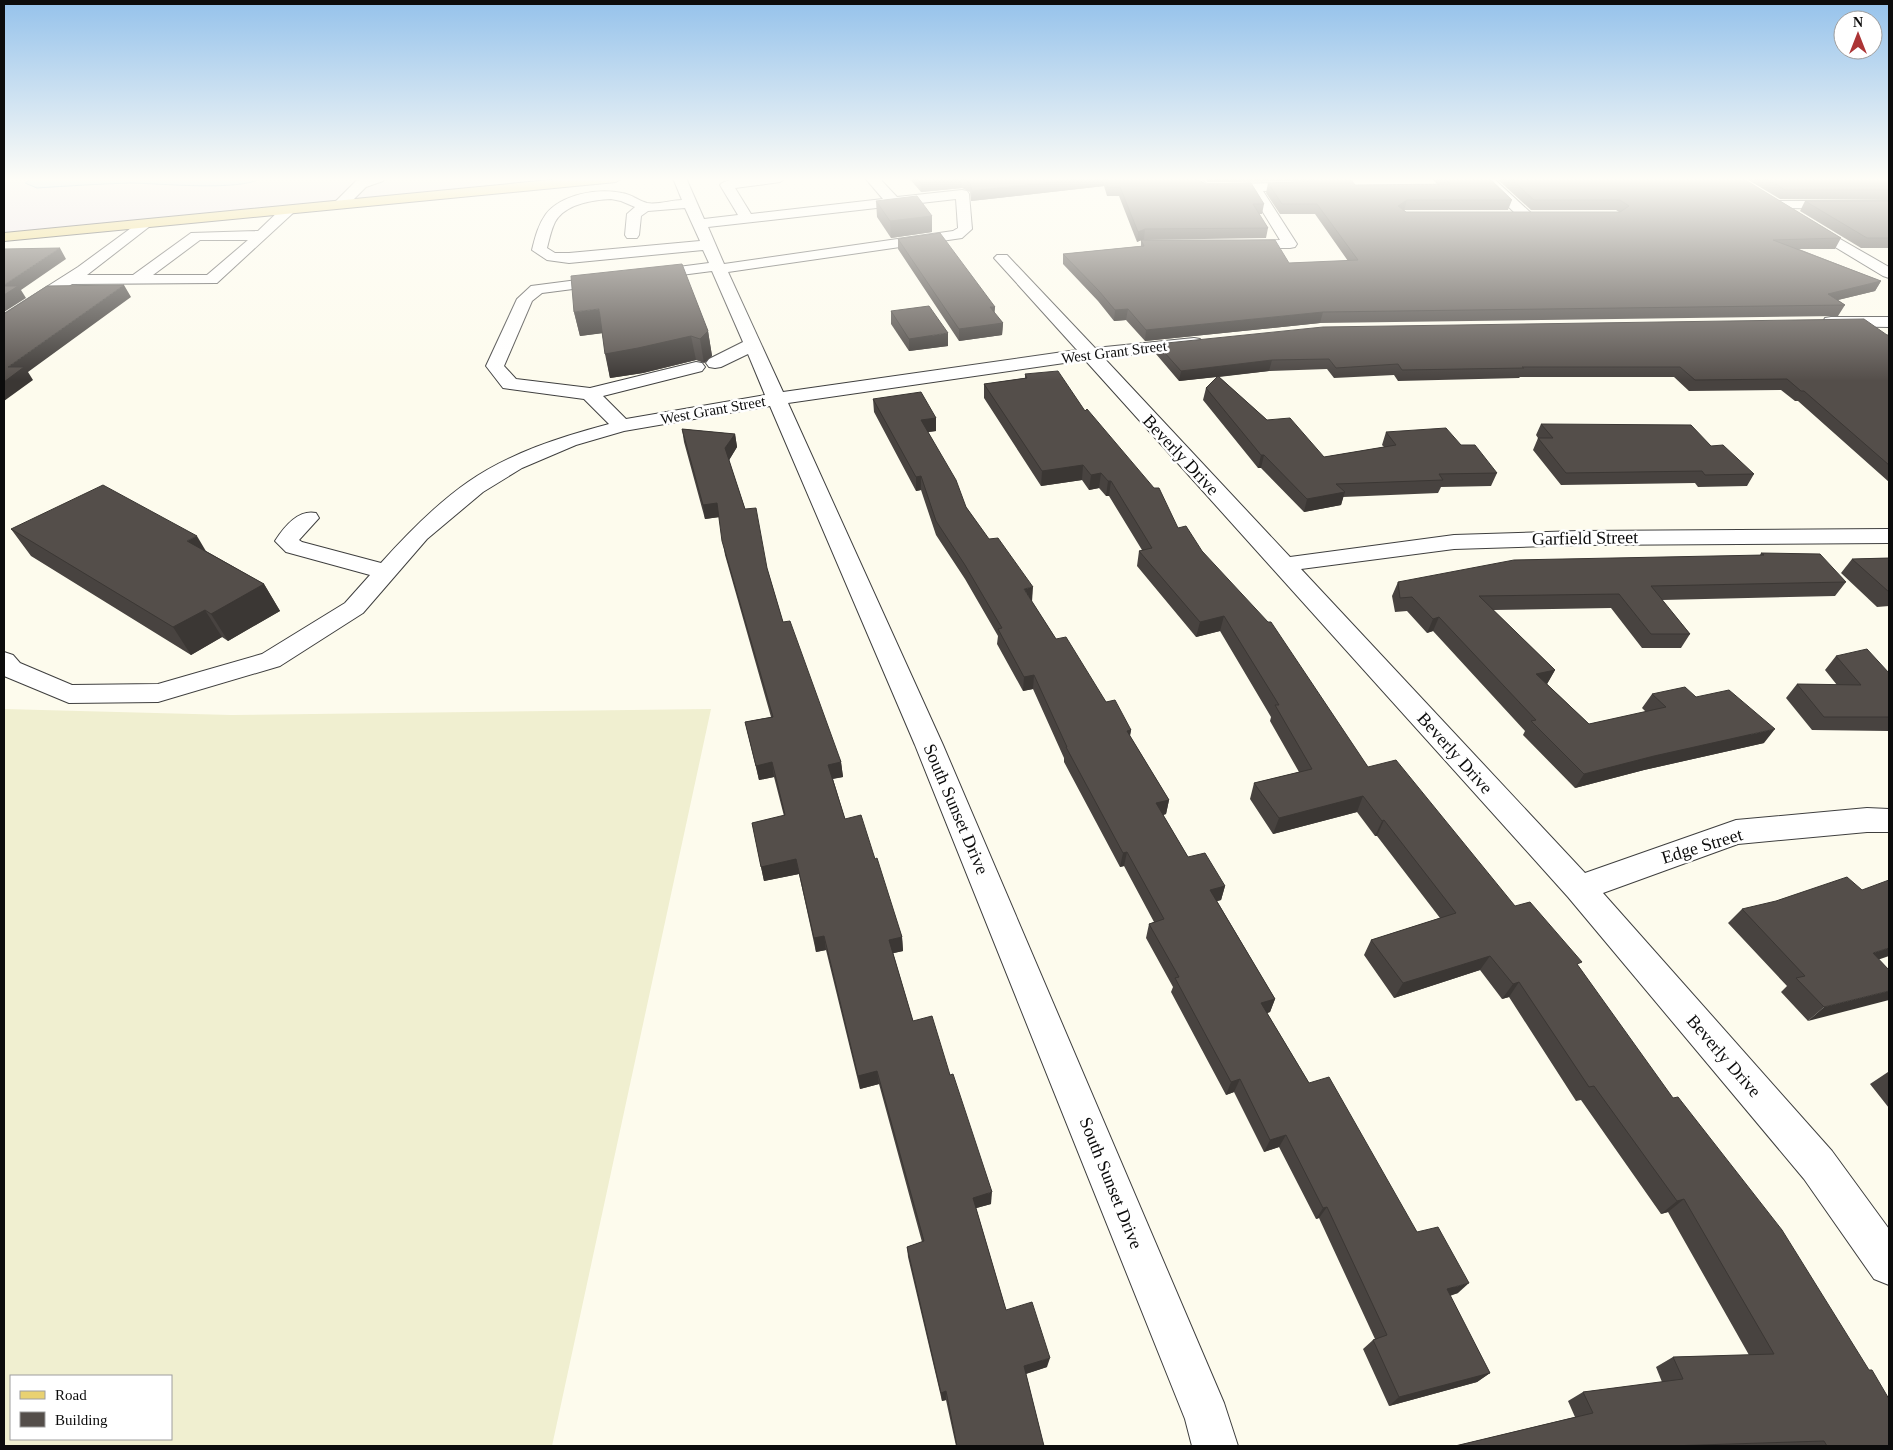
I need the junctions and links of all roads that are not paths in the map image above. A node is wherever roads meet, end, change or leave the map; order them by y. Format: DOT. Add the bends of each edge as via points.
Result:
graph roads {
  1 [pos="115,246"];
  2 [pos="183,246"];
  3 [pos="250,246"];
  4 [pos="540,246"];
  5 [pos="627,246"];
  6 [pos="656,246"];
  7 [pos="707,246"];
  8 [pos="1843,246"];
  9 [pos="1002,258"];
  10 [pos="1889,273"];
  11 [pos="69,279"];
  12 [pos="137,280"];
  13 [pos="4,321"];
  14 [pos="1889,322"];
  15 [pos="1817,323"];
  16 [pos="1214,341"];
  17 [pos="753,344"];
  18 [pos="1089,354"];
  19 [pos="714,363"];
  20 [pos="696,367"];
  21 [pos="590,394"];
  22 [pos="777,399"];
  23 [pos="622,426"];
  24 [pos="308,518"];
  25 [pos="1889,536"];
  26 [pos="1283,565"];
  27 [pos="386,572"];
  28 [pos="4,661"];
  29 [pos="1889,820"];
  30 [pos="1578,888"];
  31 [pos="1889,1264"];
  32 [pos="1215,1446"];
  1 -- 11 [label="street"];
  2 -- 12 [label="street"];
  3 -- 12 [label="street" via="211,280"];
  4 -- 5 [label="street" via="539,250 552,257 569,258"];
  6 -- 21 [label="street" via="537,288 524,299 495,366 510,384"];
  7 -- 17 [label="street, South Sunset Drive"];
  8 -- 10 [label="street"];
  9 -- 18 [label="street, Beverly Drive"];
  11 -- 12 [label="street"];
  11 -- 13 [label="street"];
  14 -- 15 [label="street"];
  16 -- 18 [label="street, West Grant Street"];
  17 -- 19 [label="street"];
  17 -- 22 [label="street, South Sunset Drive"];
  18 -- 22 [label="street, West Grant Street"];
  18 -- 26 [label="street, Beverly Drive"];
  20 -- 21 [label="street"];
  21 -- 23 [label="street"];
  22 -- 23 [label="street, West Grant Street"];
  22 -- 32 [label="street, South Sunset Drive" via="933,754 1208,1419"];
  23 -- 27 [label="street, West Grant Street" via="569,441 515,464 475,487 419,534"];
  24 -- 27 [label="street" via="286,541 294,547"];
  25 -- 26 [label="street, Garfield Street" via="1454,542"];
  26 -- 30 [label="street, Beverly Drive"];
  27 -- 28 [label="street, West Grant Street" via="354,608 271,660 158,693 69,694 11,669"];
  29 -- 30 [label="street, Edge Street" via="1736,832"];
  30 -- 31 [label="street, Beverly Drive" via="1818,1165"];
}
